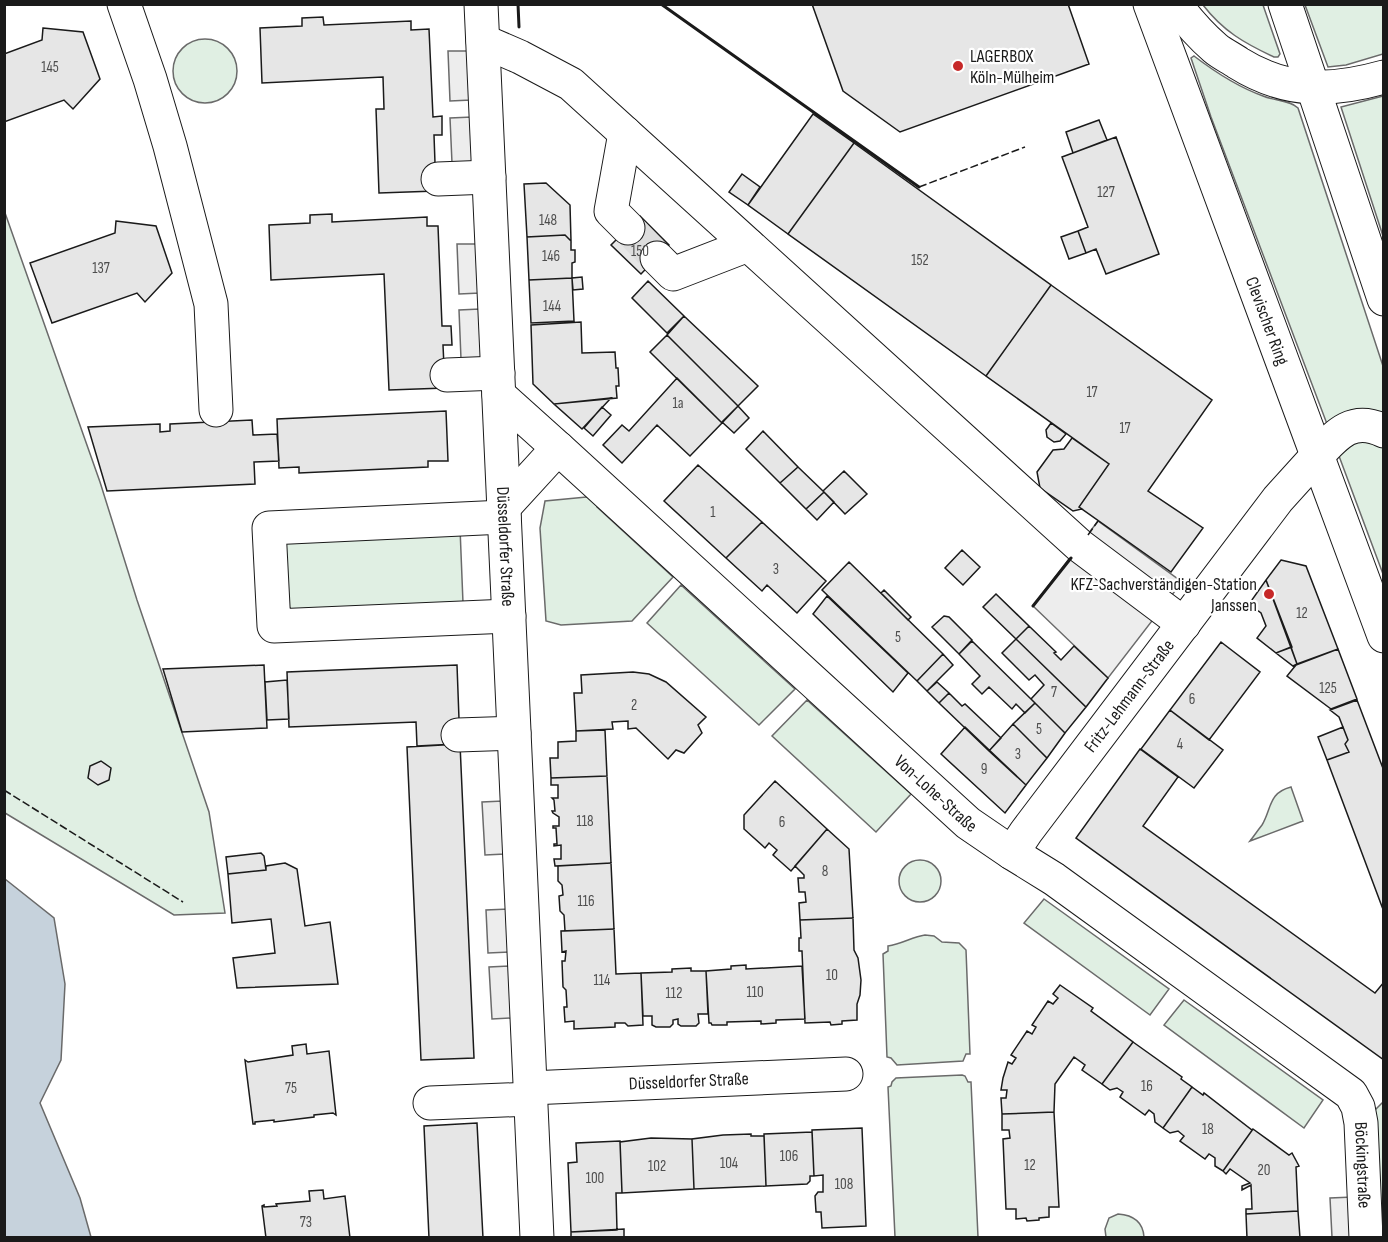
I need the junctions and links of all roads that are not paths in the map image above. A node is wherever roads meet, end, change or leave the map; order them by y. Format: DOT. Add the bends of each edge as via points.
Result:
graph roads {
  1 [pos="124,4"];
  2 [pos="481,4"];
  3 [pos="1150,4"];
  4 [pos="1174,4"];
  5 [pos="1285,4"];
  6 [pos="483,41"];
  7 [pos="1383,77"];
  8 [pos="1314,88"];
  9 [pos="625,133"];
  10 [pos="489,177"];
  11 [pos="438,179"];
  12 [pos="628,228"];
  13 [pos="748,244"];
  14 [pos="657,258"];
  15 [pos="1383,299"];
  16 [pos="447,375"];
  17 [pos="499,384"];
  18 [pos="216,410"];
  19 [pos="1383,431"];
  20 [pos="558,448"];
  21 [pos="1316,457"];
  22 [pos="504,512"];
  23 [pos="509,616"];
  24 [pos="1184,624"];
  25 [pos="1383,636"];
  26 [pos="514,733"];
  27 [pos="458,735"];
  28 [pos="1012,853"];
  29 [pos="846,1074"];
  30 [pos="530,1094"];
  31 [pos="1350,1094"];
  32 [pos="430,1103"];
  33 [pos="1383,1236"];
  34 [pos="1366,1237"];
  35 [pos="537,1238"];
  1 -- 18 [label="street" via="170,146 211,304"];
  2 -- 6 [label="street, Düsseldorfer Straße"];
  3 -- 21 [label="street, Clevischer Ring"];
  4 -- 8 [label="street" via="1217,50 1247,69 1280,82"];
  5 -- 8 [label="street"];
  6 -- 9 [label="street" via="571,84"];
  6 -- 10 [label="street, Düsseldorfer Straße"];
  7 -- 8 [label="street" via="1337,88"];
  8 -- 15 [label="street"];
  9 -- 12 [label="street" via="611,211"];
  9 -- 13 [label="street"];
  10 -- 11 [label="street"];
  10 -- 17 [label="street, Düsseldorfer Straße"];
  13 -- 14 [label="street" via="673,274"];
  13 -- 24 [label="street" via="1080,546"];
  16 -- 17 [label="street"];
  17 -- 20 [label="street, Von-Lohe-Straße"];
  17 -- 22 [label="street, Düsseldorfer Straße"];
  19 -- 21 [label="street, Fritz-Lehmann-Straße" via="1361,425 1346,428"];
  20 -- 22 [label="street"];
  20 -- 28 [label="street, Von-Lohe-Straße" via="968,823"];
  21 -- 24 [label="street, Fritz-Lehmann-Straße" via="1278,499"];
  21 -- 25 [label="street, Clevischer Ring"];
  22 -- 23 [label="street, Düsseldorfer Straße"];
  22 -- 23 [label="street" via="269,528 272,594 274,626"];
  23 -- 26 [label="street, Düsseldorfer Straße"];
  24 -- 28 [label="street, Fritz-Lehmann-Straße"];
  26 -- 27 [label="street"];
  26 -- 30 [label="street, Düsseldorfer Straße"];
  28 -- 31 [label="street, Von-Lohe-Straße" via="1054,879"];
  29 -- 30 [label="street, Düsseldorfer Straße"];
  30 -- 32 [label="street"];
  30 -- 35 [label="street, Düsseldorfer Straße"];
  31 -- 34 [label="street, Böckingstraße" via="1361,1123"];
  33 -- 34 [label="street"];
}
